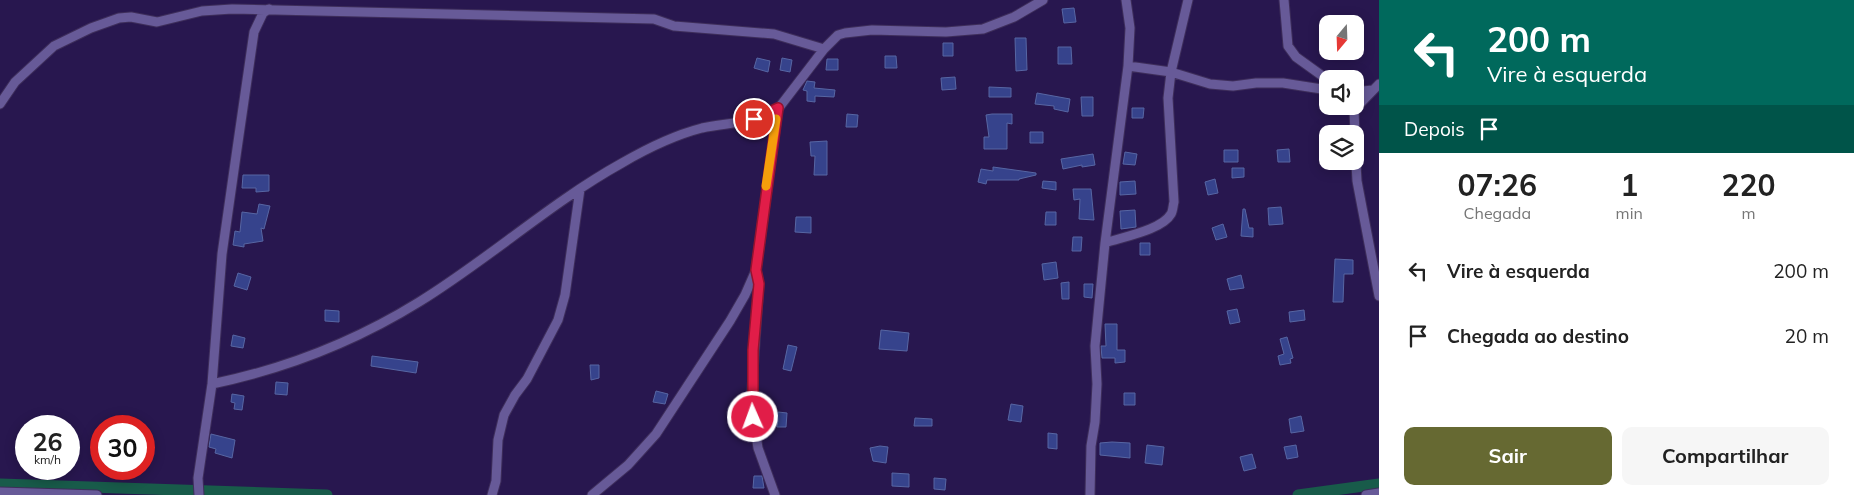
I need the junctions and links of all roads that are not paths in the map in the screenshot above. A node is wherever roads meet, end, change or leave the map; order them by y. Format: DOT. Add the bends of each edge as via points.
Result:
graph roads {
  1 [pos="1043,0"];
  2 [pos="1126,0"];
  3 [pos="1188,0"];
  4 [pos="1284,0"];
  5 [pos="269,9"];
  6 [pos="824,49"];
  7 [pos="1128,66"];
  8 [pos="1171,72"];
  9 [pos="1319,74"];
  10 [pos="1375,87"];
  11 [pos="1319,89"];
  12 [pos="1364,98"];
  13 [pos="0,104"];
  14 [pos="778,108"];
  15 [pos="1357,170"];
  16 [pos="580,189"];
  17 [pos="1105,243"];
  18 [pos="756,270"];
  19 [pos="1379,296"];
  20 [pos="212,384"];
  21 [pos="0,492"];
  22 [pos="1379,493"];
  23 [pos="97,495"];
  24 [pos="199,495"];
  25 [pos="492,495"];
  26 [pos="592,495"];
  27 [pos="774,495"];
  28 [pos="1090,495"];
  29 [pos="1366,495"];
  1 -- 6 [label="street" via="1014,17 983,29 845,33 838,35"];
  2 -- 7 [label="street" via="1130,28"];
  3 -- 8 [label="street"];
  4 -- 9 [label="street" via="1288,46 1296,57"];
  5 -- 6 [label="street" via="654,19 674,26 774,34"];
  5 -- 13 [label="street" via="202,10 157,22 131,17 108,20 54,46 16,82"];
  5 -- 20 [label="street" via="263,13 254,32 222,254"];
  6 -- 14 [label="street"];
  7 -- 8 [label="street"];
  7 -- 17 [label="street"];
  8 -- 11 [label="street" via="1210,84 1283,83"];
  8 -- 17 [label="street" via="1168,98 1174,202 1171,214 1149,229"];
  10 -- 12 [label="street"];
  14 -- 16 [label="street" via="754,119 702,128 673,138 622,162"];
  14 -- 18 [label="street"];
  15 -- 19 [label="street"];
  16 -- 20 [label="street" via="418,303 288,364"];
  16 -- 25 [label="street" via="565,295 558,320 504,415"];
  17 -- 28 [label="street" via="1094,346 1097,384"];
  18 -- 26 [label="street" via="730,321 656,434 628,465"];
  18 -- 27 [label="street" via="759,284 751,403 758,448"];
  20 -- 24 [label="street" via="198,478"];
  21 -- 23 [label="street"];
  22 -- 29 [label="street"];
}
